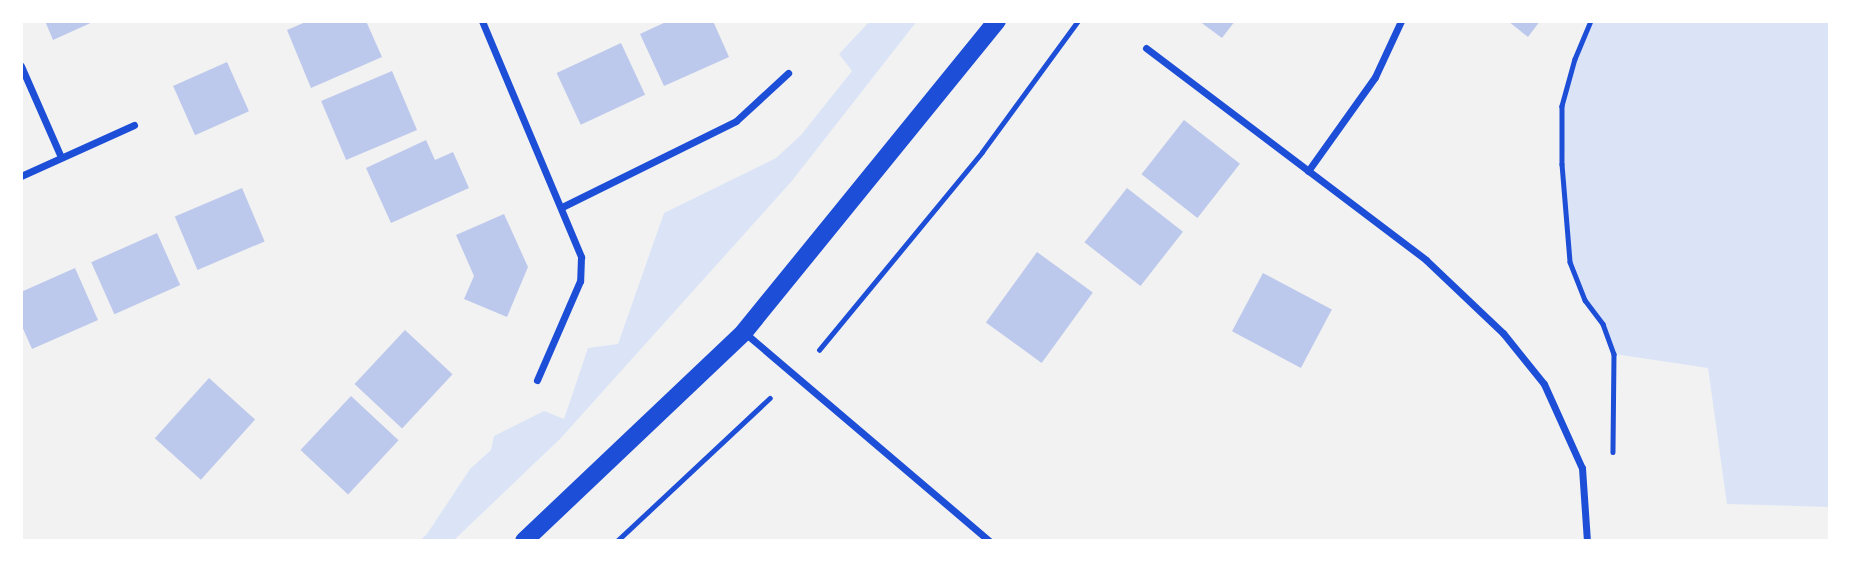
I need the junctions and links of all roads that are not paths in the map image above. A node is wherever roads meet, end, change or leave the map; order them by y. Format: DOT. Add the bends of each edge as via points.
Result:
graph roads {
  1 [pos="482,21"];
  2 [pos="997,21"];
  3 [pos="1401,21"];
  4 [pos="1146,48"];
  5 [pos="21,66"];
  6 [pos="788,72"];
  7 [pos="134,125"];
  8 [pos="61,157"];
  9 [pos="1308,171"];
  10 [pos="21,176"];
  11 [pos="562,207"];
  12 [pos="744,332"];
  13 [pos="537,380"];
  14 [pos="524,541"];
  15 [pos="989,541"];
  16 [pos="1587,541"];
  1 -- 11 [label="street"];
  2 -- 12 [label="main road"];
  3 -- 9 [label="street" via="1375,77"];
  4 -- 9 [label="street"];
  5 -- 8 [label="street"];
  6 -- 11 [label="street" via="736,121"];
  7 -- 8 [label="street"];
  8 -- 10 [label="street"];
  9 -- 16 [label="street" via="1426,260 1503,333 1544,384 1582,468"];
  11 -- 13 [label="street" via="581,257 580,281"];
  12 -- 14 [label="main road"];
  12 -- 15 [label="street"];
}
